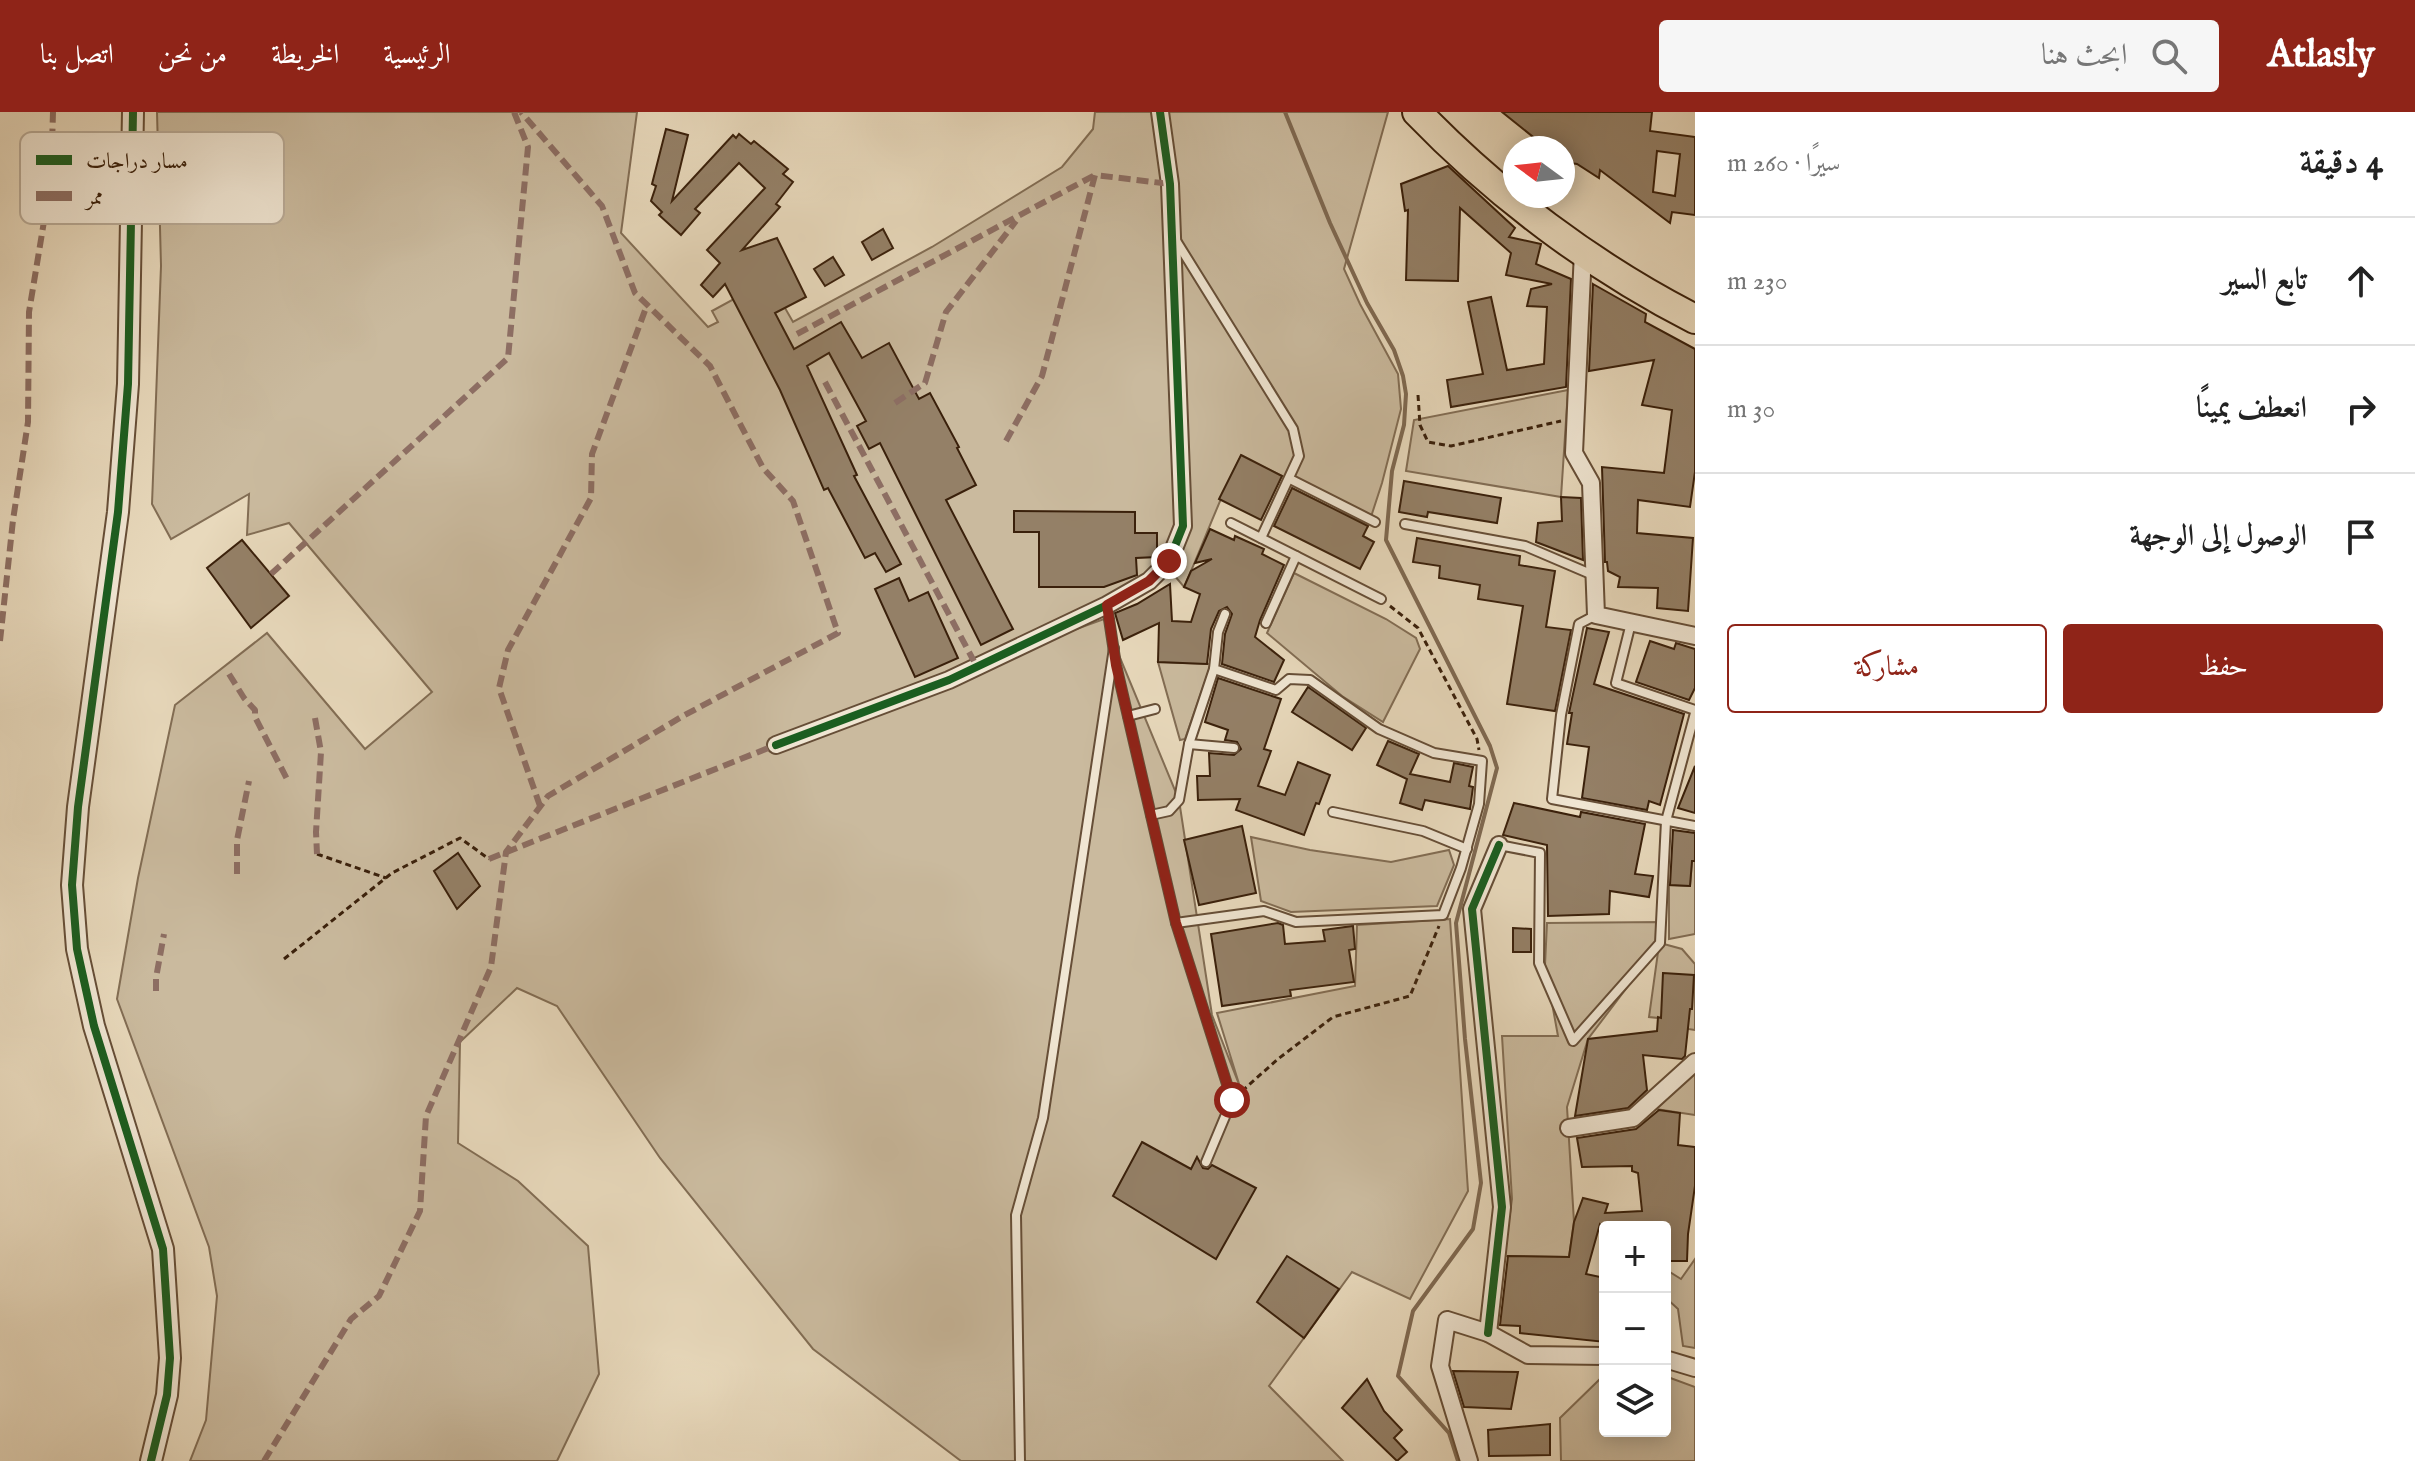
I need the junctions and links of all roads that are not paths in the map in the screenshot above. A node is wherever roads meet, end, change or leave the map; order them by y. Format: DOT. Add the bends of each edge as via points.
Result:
graph roads {
  1 [pos="133,112"];
  2 [pos="1160,112"];
  3 [pos="1417,112"];
  4 [pos="1439,112"];
  5 [pos="133,132"];
  6 [pos="1503,169"];
  7 [pos="1553,208"];
  8 [pos="131,224"];
  9 [pos="1172,235"];
  10 [pos="1583,251"];
  11 [pos="1695,299"];
  12 [pos="1695,319"];
  13 [pos="1290,479"];
  14 [pos="1375,522"];
  15 [pos="1231,523"];
  16 [pos="1405,524"];
  17 [pos="1261,538"];
  18 [pos="1296,556"];
  19 [pos="1594,576"];
  20 [pos="1381,599"];
  21 [pos="1107,605"];
  22 [pos="1225,614"];
  23 [pos="1596,615"];
  24 [pos="1266,623"];
  25 [pos="1631,623"];
  26 [pos="1695,636"];
  27 [pos="1114,648"];
  28 [pos="1214,669"];
  29 [pos="1155,709"];
  30 [pos="1695,712"];
  31 [pos="1128,716"];
  32 [pos="1189,744"];
  33 [pos="776,745"];
  34 [pos="1234,748"];
  35 [pos="1333,812"];
  36 [pos="1151,815"];
  37 [pos="1666,821"];
  38 [pos="1695,826"];
  39 [pos="1499,845"];
  40 [pos="1467,849"];
  41 [pos="1176,923"];
  42 [pos="1695,1062"];
  43 [pos="1569,1128"];
  44 [pos="1206,1162"];
  45 [pos="1488,1333"];
  46 [pos="1599,1356"];
  47 [pos="1671,1361"];
  48 [pos="1695,1368"];
  49 [pos="151,1461"];
  50 [pos="1020,1461"];
  51 [pos="1469,1461"];
  1 -- 5 [label="street"];
  2 -- 9 [label="street"];
  3 -- 10 [label="highway" via="1500,187"];
  4 -- 6 [label="highway"];
  7 -- 11 [label="highway"];
  8 -- 49 [label="street" via="128,384 118,512 72,885 77,949 94,1026 163,1249 170,1358"];
  9 -- 13 [label="lane" via="1293,429 1299,456"];
  9 -- 21 [label="street" via="1183,526 1169,561 1149,581"];
  10 -- 12 [label="highway"];
  10 -- 19 [label="street" via="1574,453 1591,483"];
  13 -- 14 [label="lane"];
  13 -- 17 [label="lane"];
  15 -- 17 [label="lane"];
  16 -- 19 [label="lane" via="1525,546"];
  17 -- 18 [label="lane"];
  18 -- 20 [label="lane"];
  18 -- 24 [label="lane"];
  19 -- 23 [label="street"];
  21 -- 27 [label="lane"];
  21 -- 33 [label="street" via="949,680"];
  22 -- 28 [label="lane"];
  23 -- 25 [label="street"];
  23 -- 37 [label="lane" via="1579,624 1552,799"];
  25 -- 26 [label="street"];
  25 -- 30 [label="lane" via="1616,683"];
  27 -- 31 [label="lane"];
  27 -- 50 [label="lane" via="1043,1118 1016,1215"];
  28 -- 32 [label="lane"];
  28 -- 40 [label="lane" via="1276,690 1289,679 1310,680 1379,729 1434,753 1482,761 1479,804"];
  29 -- 31 [label="lane"];
  30 -- 37 [label="lane"];
  31 -- 36 [label="lane"];
  32 -- 34 [label="lane"];
  32 -- 36 [label="lane" via="1179,800 1169,811"];
  35 -- 40 [label="lane" via="1423,831"];
  36 -- 41 [label="lane"];
  37 -- 38 [label="lane"];
  37 -- 39 [label="lane" via="1660,943 1573,1041 1539,963 1540,853"];
  39 -- 45 [label="street" via="1472,909 1502,1207"];
  40 -- 41 [label="lane" via="1443,915 1296,922 1264,911"];
  41 -- 44 [label="lane" via="1232,1100"];
  42 -- 43 [label="street" via="1633,1118"];
  45 -- 46 [label="street" via="1528,1355"];
  45 -- 51 [label="street" via="1447,1320 1440,1366"];
  47 -- 48 [label="street"];
}
